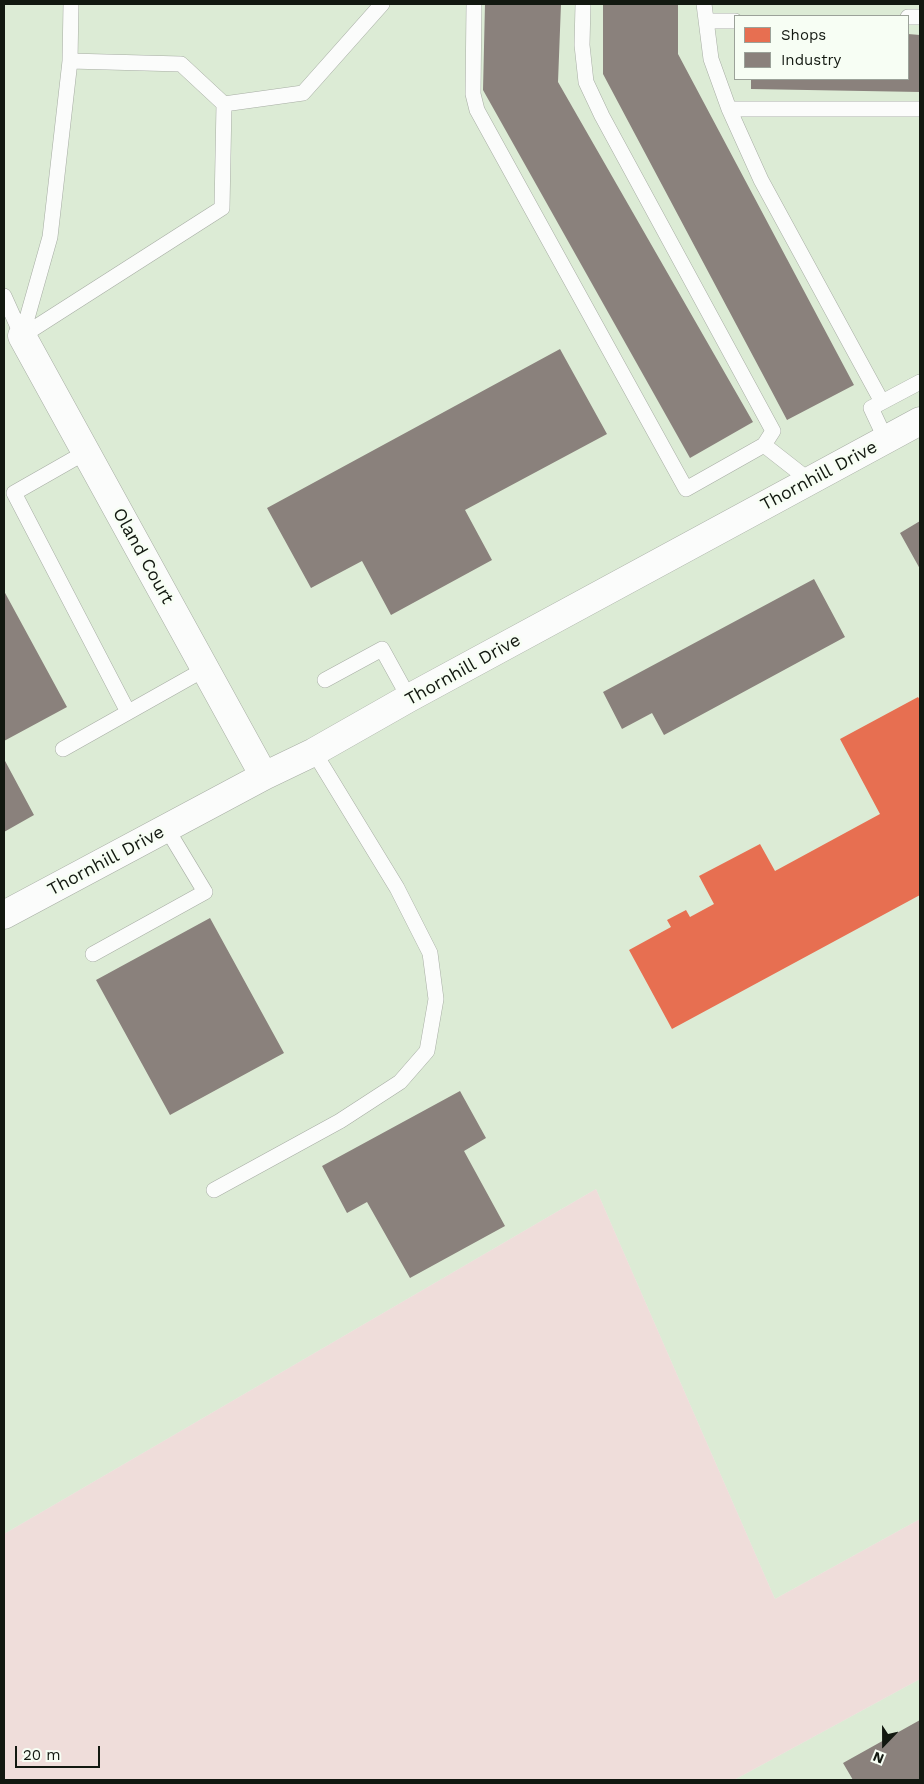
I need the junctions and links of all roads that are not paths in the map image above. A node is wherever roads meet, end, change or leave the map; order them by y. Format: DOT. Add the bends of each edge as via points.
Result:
graph roads {
  1 [pos="71,4"];
  2 [pos="382,4"];
  3 [pos="474,4"];
  4 [pos="583,4"];
  5 [pos="704,4"];
  6 [pos="734,21"];
  7 [pos="706,22"];
  8 [pos="70,61"];
  9 [pos="224,104"];
  10 [pos="729,109"];
  11 [pos="920,109"];
  12 [pos="4,296"];
  13 [pos="13,329"];
  14 [pos="920,382"];
  15 [pos="882,402"];
  16 [pos="920,421"];
  17 [pos="886,440"];
  18 [pos="764,445"];
  19 [pos="86,452"];
  20 [pos="810,481"];
  21 [pos="205,668"];
  22 [pos="325,680"];
  23 [pos="409,698"];
  24 [pos="128,712"];
  25 [pos="62,749"];
  26 [pos="314,752"];
  27 [pos="264,776"];
  28 [pos="167,829"];
  29 [pos="4,915"];
  30 [pos="93,954"];
  31 [pos="214,1190"];
  1 -- 8 [label="lane"];
  2 -- 9 [label="lane" via="303,93"];
  3 -- 18 [label="lane" via="473,94 477,110 686,489"];
  4 -- 18 [label="lane" via="582,45 586,82 773,431"];
  5 -- 7 [label="lane"];
  6 -- 7 [label="lane"];
  7 -- 10 [label="lane" via="711,59"];
  8 -- 9 [label="lane" via="181,64"];
  8 -- 13 [label="lane" via="50,238"];
  9 -- 13 [label="lane" via="222,208"];
  10 -- 11 [label="lane"];
  10 -- 15 [label="lane" via="761,180"];
  12 -- 13 [label="lane"];
  13 -- 19 [label="street, Oland Court"];
  14 -- 15 [label="lane"];
  15 -- 17 [label="lane" via="871,408"];
  16 -- 17 [label="street, Thornhill Drive"];
  17 -- 20 [label="street, Thornhill Drive"];
  18 -- 20 [label="lane"];
  19 -- 21 [label="street, Oland Court"];
  19 -- 24 [label="lane" via="14,493"];
  20 -- 23 [label="street, Thornhill Drive"];
  21 -- 24 [label="lane"];
  21 -- 27 [label="street, Oland Court"];
  22 -- 23 [label="lane" via="382,650"];
  23 -- 26 [label="street, Thornhill Drive"];
  24 -- 25 [label="lane"];
  26 -- 27 [label="street, Thornhill Drive"];
  26 -- 31 [label="lane" via="397,888 430,953 436,999 426,1051 400,1082 340,1121"];
  27 -- 28 [label="street, Thornhill Drive"];
  28 -- 29 [label="street, Thornhill Drive"];
  28 -- 30 [label="lane" via="205,892"];
}
